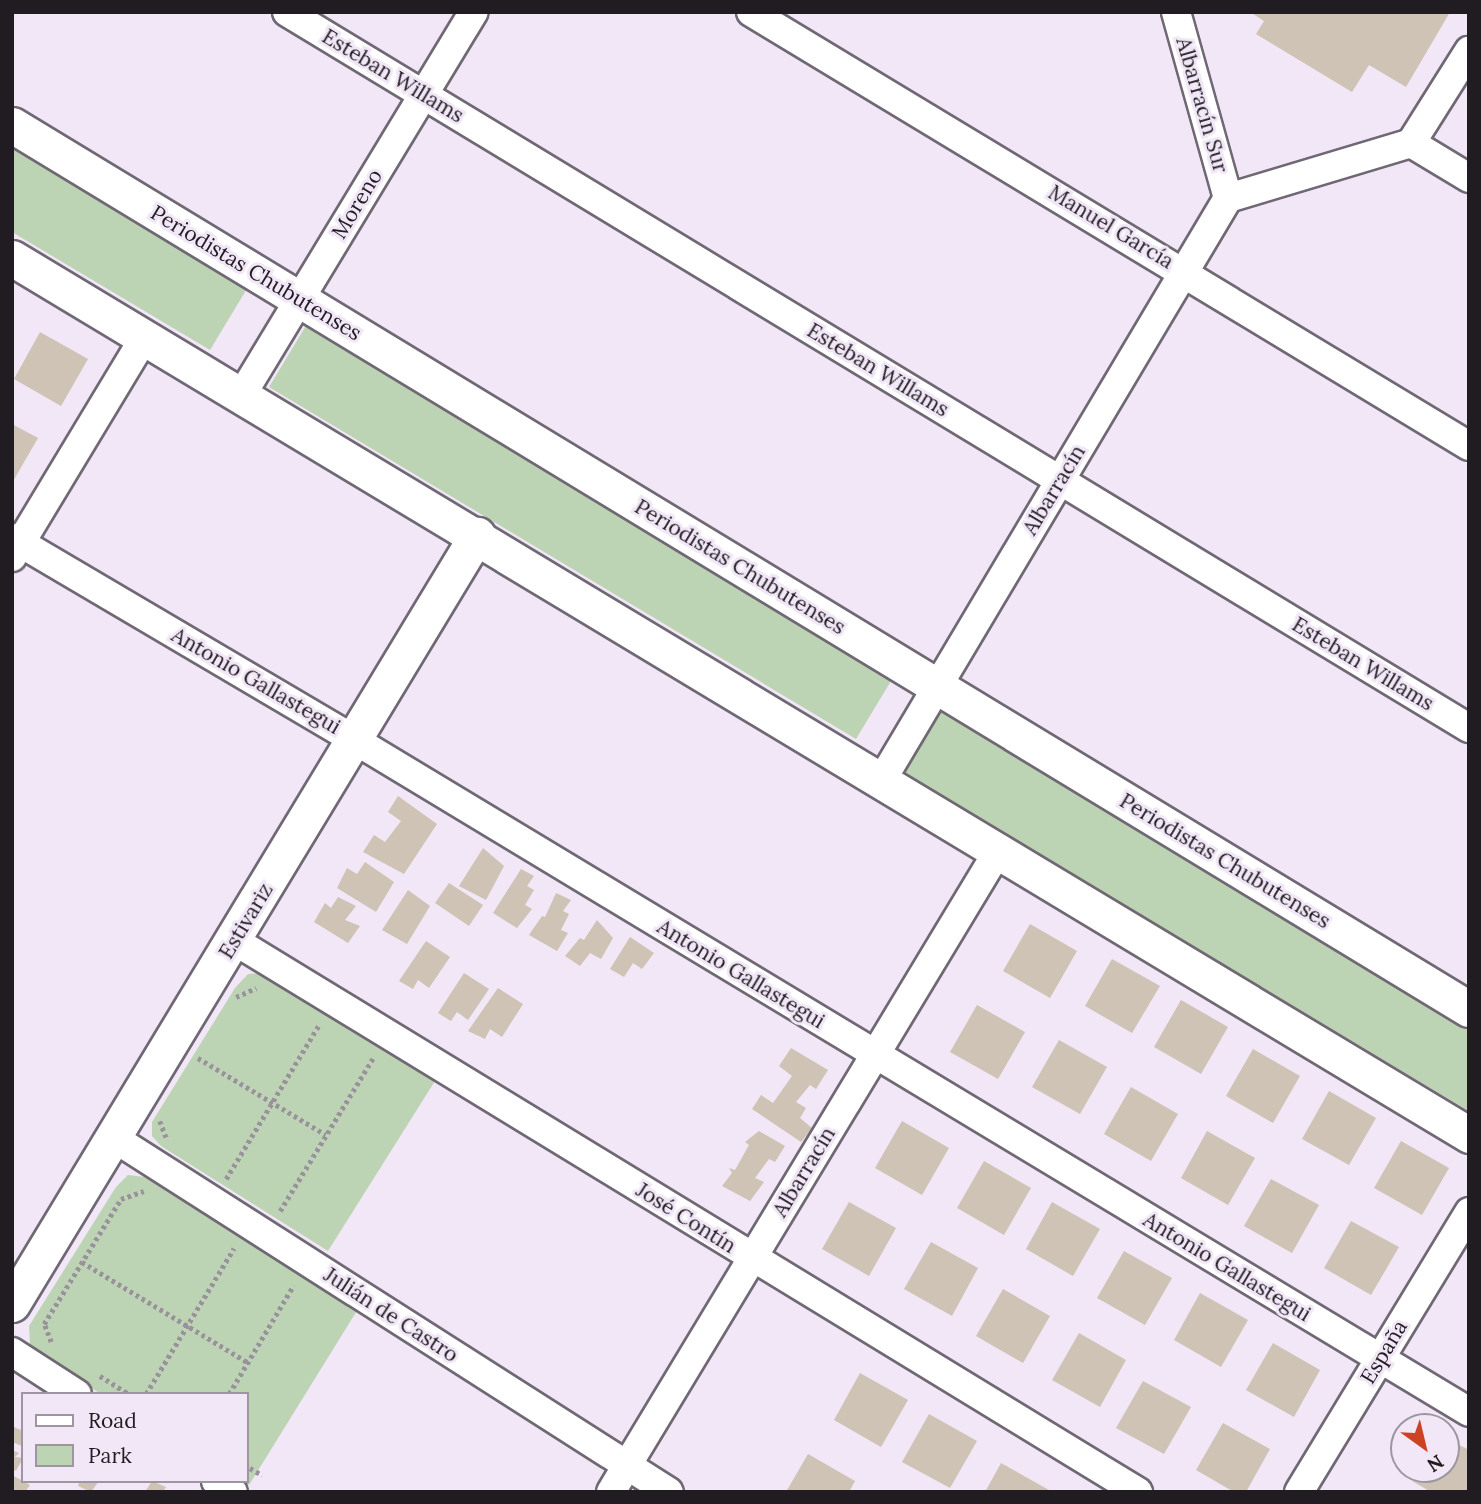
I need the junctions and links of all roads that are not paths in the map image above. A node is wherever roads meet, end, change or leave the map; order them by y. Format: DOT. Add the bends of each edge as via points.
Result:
graph roads {
  1 [pos="287,12"];
  2 [pos="474,12"];
  3 [pos="751,12"];
  4 [pos="1176,12"];
  5 [pos="1469,51"];
  6 [pos="424,95"];
  7 [pos="12,125"];
  8 [pos="1411,143"];
  9 [pos="1469,178"];
  10 [pos="1228,198"];
  11 [pos="12,258"];
  12 [pos="1185,271"];
  13 [pos="300,299"];
  14 [pos="144,338"];
  15 [pos="241,396"];
  16 [pos="1469,446"];
  17 [pos="1060,480"];
  18 [pos="477,535"];
  19 [pos="15,546"];
  20 [pos="938,687"];
  21 [pos="1469,728"];
  22 [pos="354,739"];
  23 [pos="880,783"];
  24 [pos="997,853"];
  25 [pos="235,941"];
  26 [pos="1469,1009"];
  27 [pos="874,1055"];
  28 [pos="1469,1135"];
  29 [pos="114,1138"];
  30 [pos="1469,1212"];
  31 [pos="752,1258"];
  32 [pos="12,1304"];
  33 [pos="12,1352"];
  34 [pos="1380,1358"];
  35 [pos="87,1384"];
  36 [pos="1469,1412"];
  37 [pos="626,1466"];
  38 [pos="611,1492"];
  39 [pos="669,1492"];
  40 [pos="1138,1492"];
  41 [pos="1299,1492"];
  1 -- 6 [label="street, Esteban Willams"];
  2 -- 6 [label="street, Moreno"];
  3 -- 12 [label="street, Manuel García"];
  4 -- 10 [label="street, Albarracín Sur"];
  5 -- 8 [label="street"];
  6 -- 13 [label="street, Moreno"];
  6 -- 17 [label="street, Esteban Willams"];
  7 -- 13 [label="street, Periodistas Chubutenses"];
  8 -- 9 [label="street"];
  8 -- 10 [label="street"];
  10 -- 12 [label="street, Albarracín"];
  11 -- 14 [label="street"];
  12 -- 16 [label="street, Manuel García"];
  12 -- 17 [label="street, Albarracín"];
  13 -- 15 [label="street, Moreno"];
  13 -- 20 [label="street, Periodistas Chubutenses"];
  14 -- 15 [label="street"];
  14 -- 19 [label="street"];
  15 -- 18 [label="street"];
  17 -- 20 [label="street, Albarracín"];
  17 -- 21 [label="street, Esteban Willams"];
  18 -- 22 [label="street, Estivariz"];
  18 -- 23 [label="street"];
  19 -- 22 [label="street, Antonio Gallastegui"];
  20 -- 23 [label="street, Albarracín"];
  20 -- 26 [label="street, Periodistas Chubutenses"];
  22 -- 25 [label="street, Estivariz"];
  22 -- 27 [label="street, Antonio Gallastegui"];
  23 -- 24 [label="street"];
  24 -- 27 [label="street, Albarracín"];
  24 -- 28 [label="street"];
  25 -- 29 [label="street, Estivariz"];
  25 -- 31 [label="street, José Contín"];
  27 -- 31 [label="street, Albarracín"];
  27 -- 34 [label="street, Antonio Gallastegui"];
  29 -- 32 [label="street, Estivariz"];
  29 -- 37 [label="street, Julián de Castro"];
  30 -- 34 [label="street, España"];
  31 -- 37 [label="street, Albarracín"];
  31 -- 40 [label="street, José Contín"];
  33 -- 35 [label="street"];
  34 -- 36 [label="street, Antonio Gallastegui"];
  34 -- 41 [label="street, España"];
  37 -- 38 [label="street, Albarracín"];
  37 -- 39 [label="street, Julián de Castro"];
}
